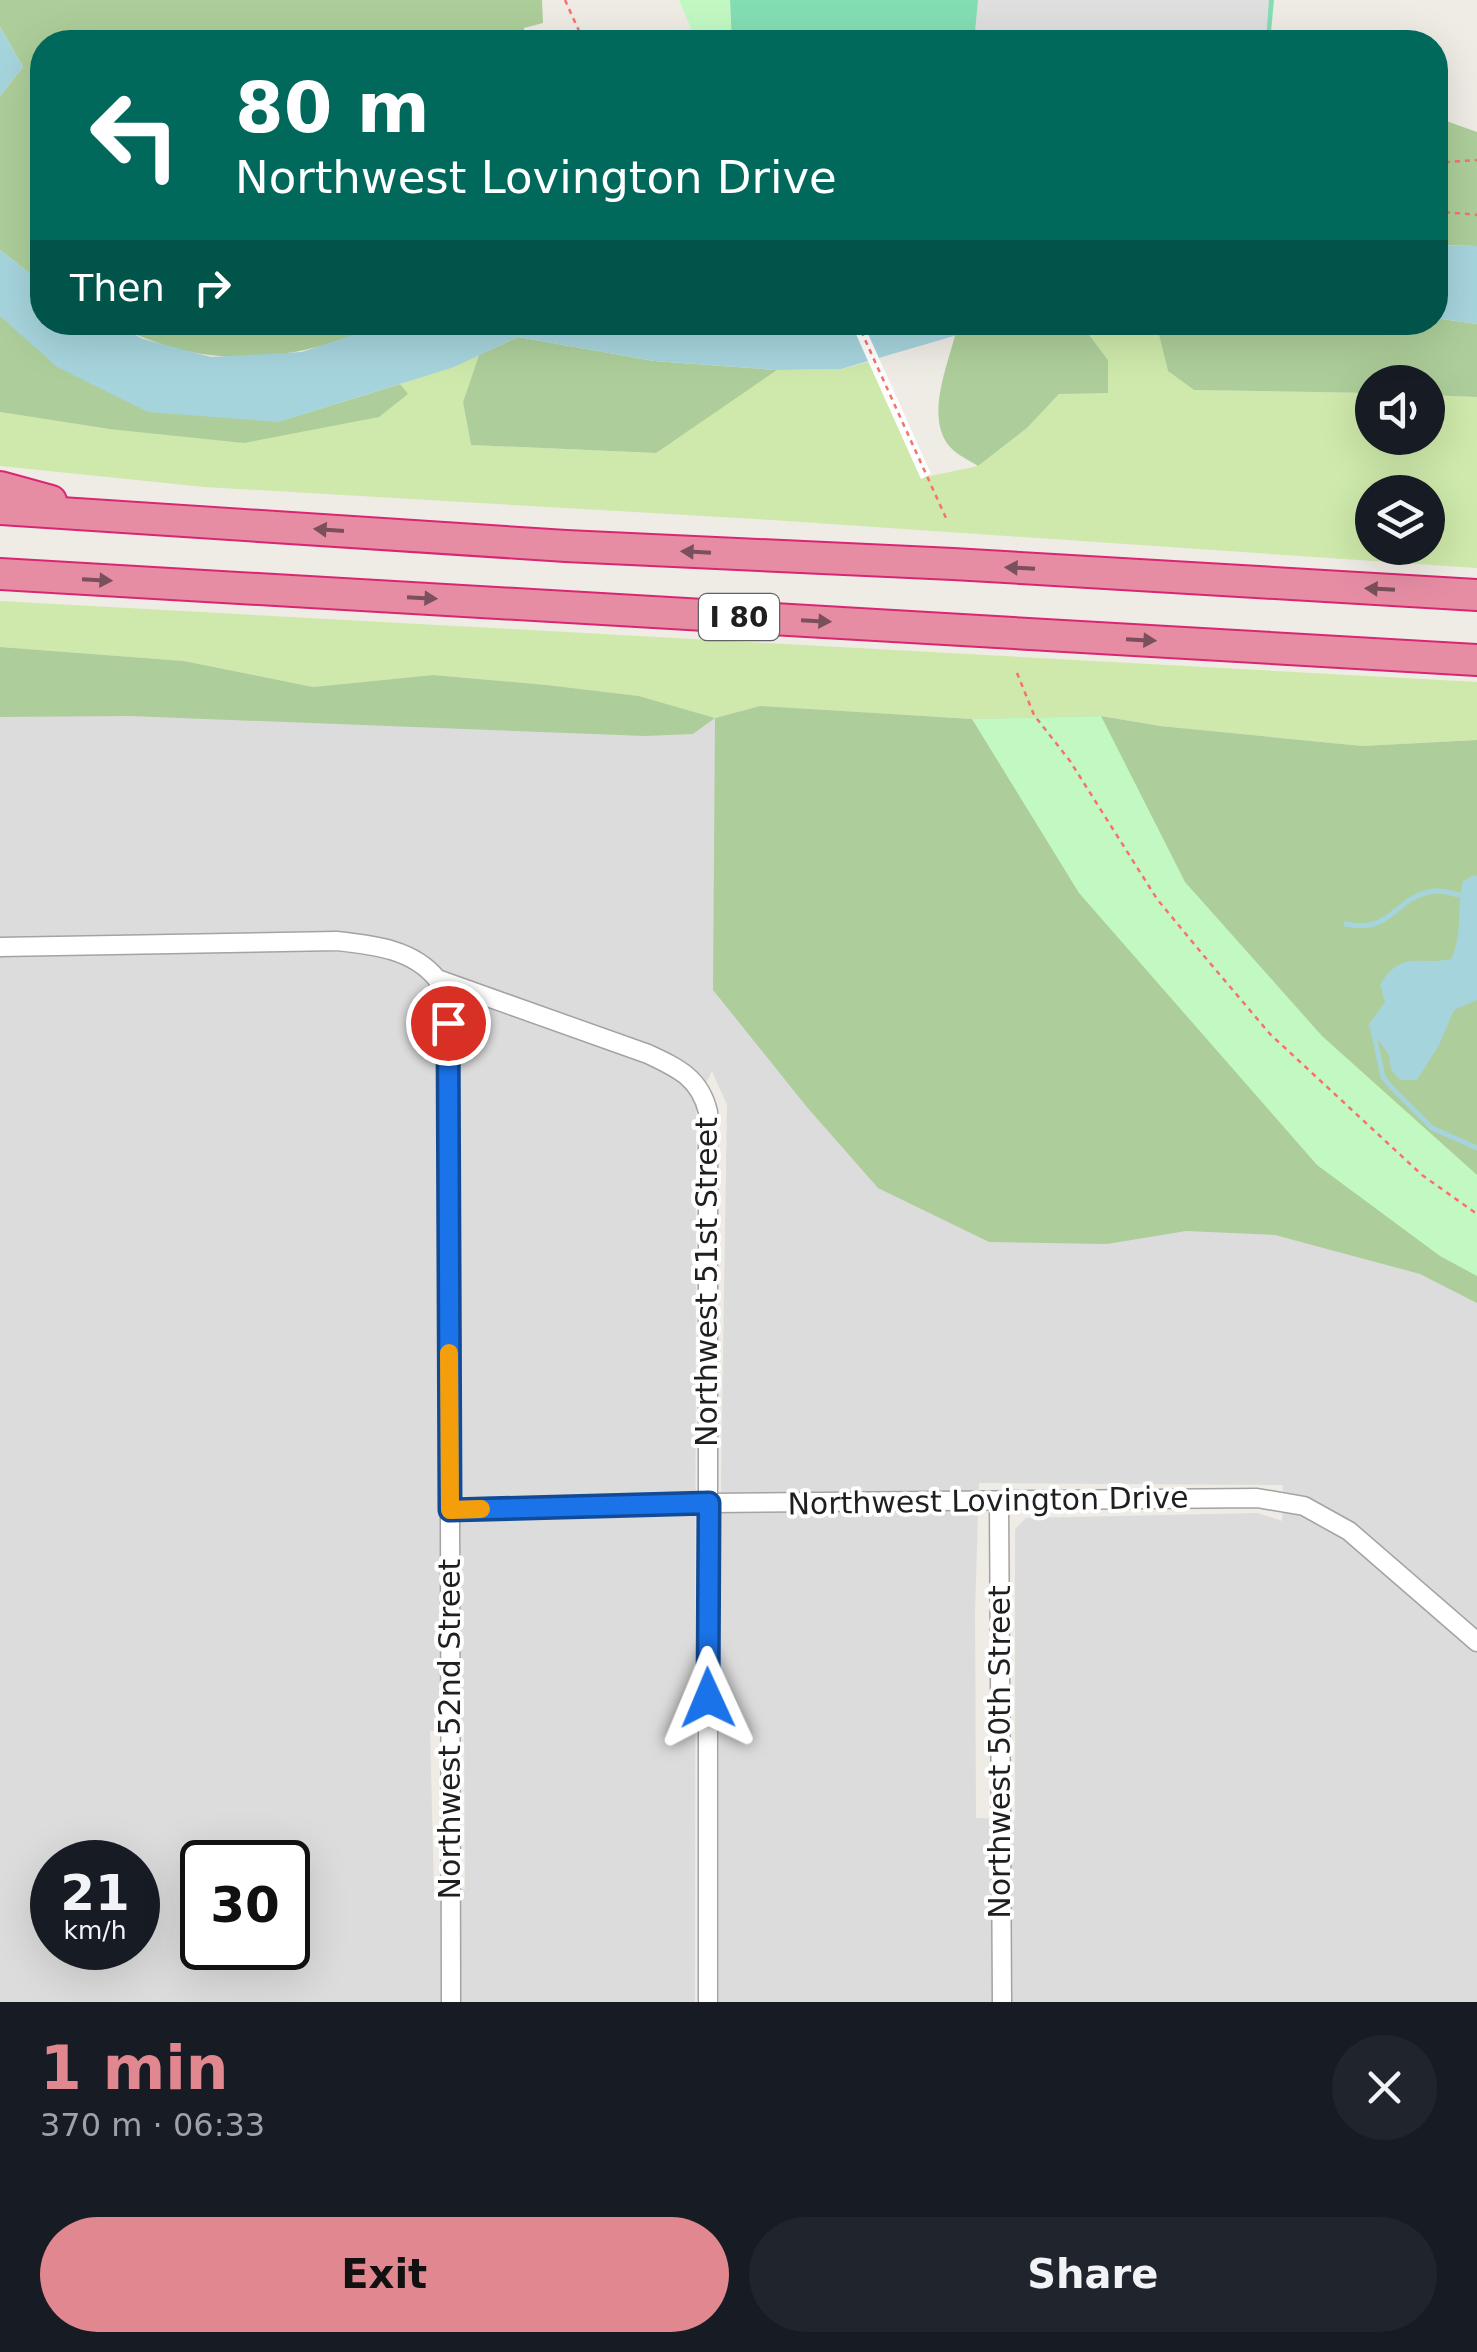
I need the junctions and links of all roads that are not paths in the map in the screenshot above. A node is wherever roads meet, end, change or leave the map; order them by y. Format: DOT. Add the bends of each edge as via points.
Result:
graph roads {
  1 [pos="0,487"];
  2 [pos="0,509"];
  3 [pos="97,515"];
  4 [pos="0,574"];
  5 [pos="1477,595"];
  6 [pos="1477,660"];
  7 [pos="0,947"];
  8 [pos="437,979"];
  9 [pos="999,1502"];
  10 [pos="709,1503"];
  11 [pos="450,1510"];
  12 [pos="1477,1642"];
  13 [pos="451,2002"];
  14 [pos="708,2002"];
  15 [pos="1002,2002"];
  1 -- 3 [label="highway"];
  2 -- 3 [label="highway, I 80"];
  5 -- 3 [label="highway, I 80, one-way"];
  4 -- 6 [label="highway, I 80, one-way"];
  7 -- 8 [label="street, Northwest 51st Street" via="337,940 412,958"];
  8 -- 10 [label="street, Northwest 51st Street" via="664,1062 696,1082 704,1096"];
  8 -- 11 [label="street, Northwest 52nd Street" via="449,1000"];
  9 -- 10 [label="street, Northwest Lovington Drive"];
  9 -- 12 [label="street, Northwest Lovington Drive" via="1257,1498 1304,1506 1349,1531"];
  9 -- 15 [label="street, Northwest 50th Street"];
  10 -- 11 [label="street, Northwest Lovington Drive"];
  10 -- 14 [label="street, Northwest 51st Street"];
  11 -- 13 [label="street, Northwest 52nd Street"];
}
